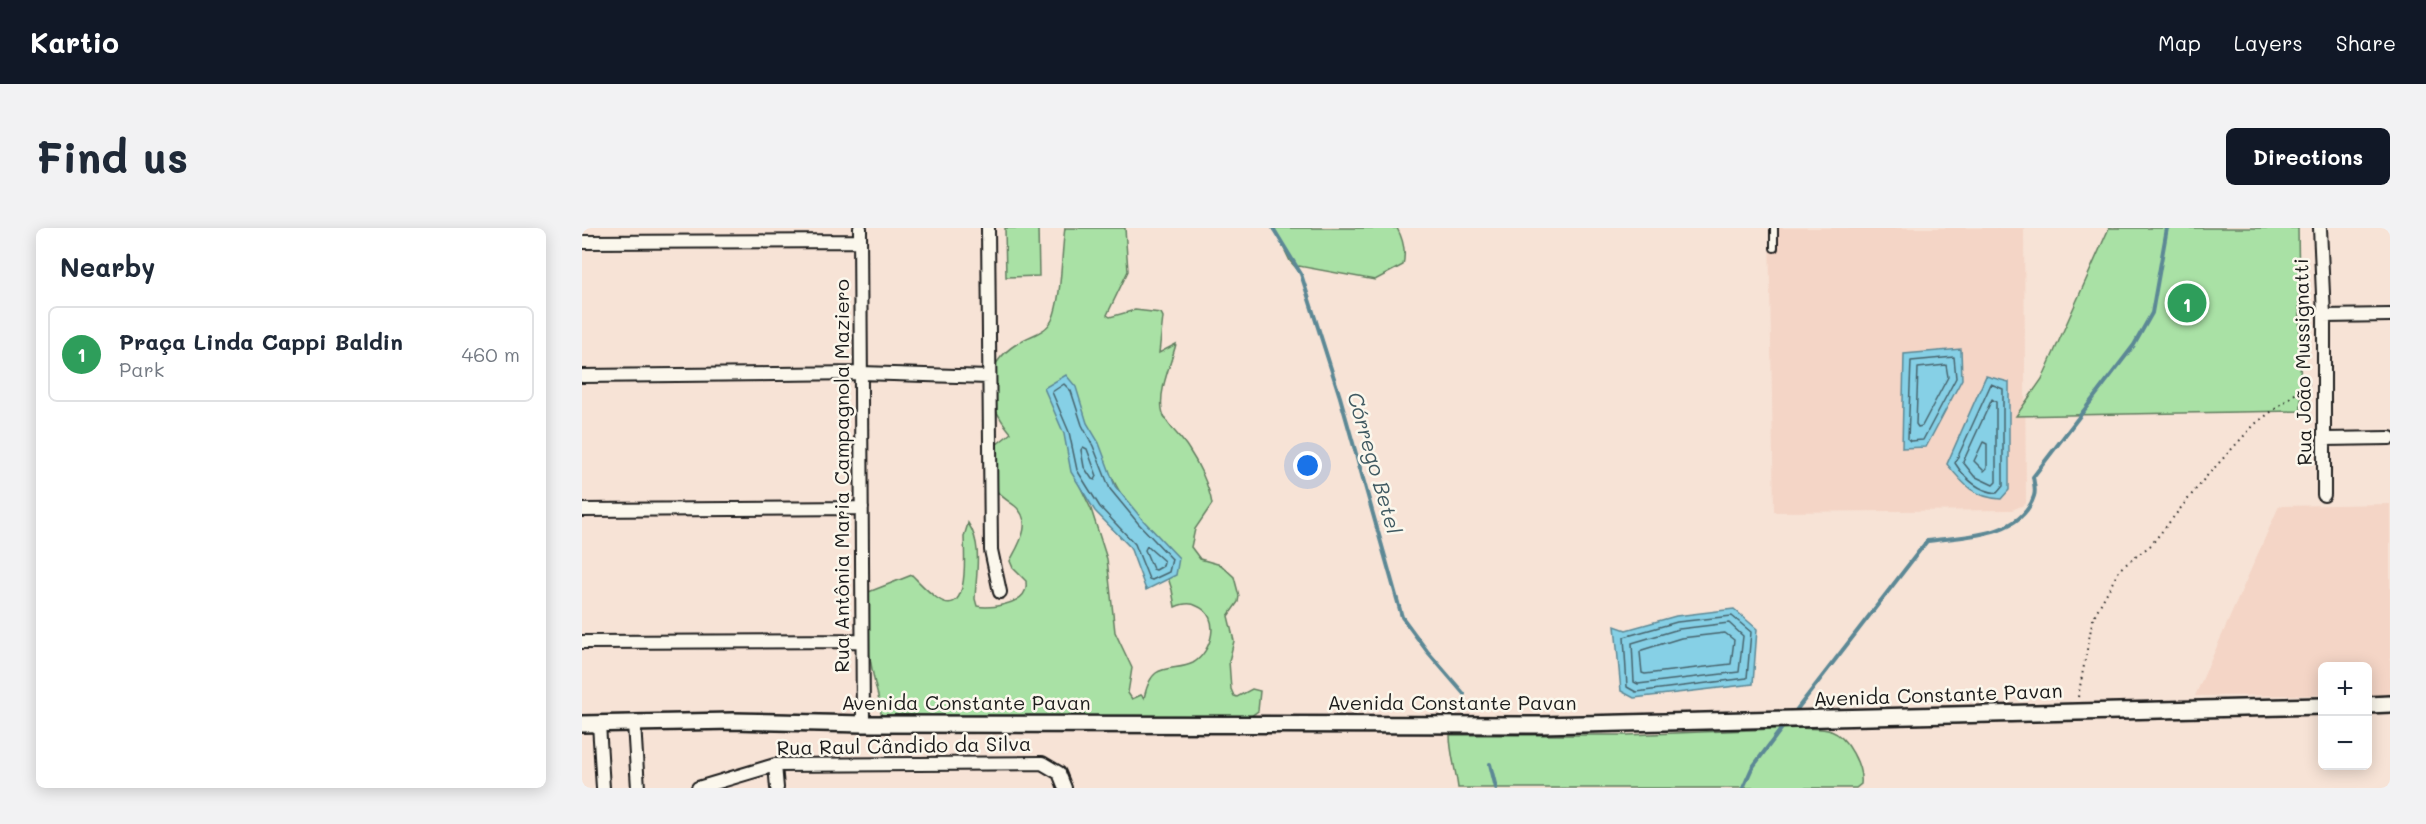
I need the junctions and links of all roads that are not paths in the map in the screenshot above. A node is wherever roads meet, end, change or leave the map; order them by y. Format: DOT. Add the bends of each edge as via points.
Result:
graph roads {
  1 [pos="860,228"];
  2 [pos="988,228"];
  3 [pos="1774,228"];
  4 [pos="2320,228"];
  5 [pos="860,241"];
  6 [pos="582,242"];
  7 [pos="1774,248"];
  8 [pos="2390,315"];
  9 [pos="2324,316"];
  10 [pos="861,373"];
  11 [pos="582,376"];
  12 [pos="989,376"];
  13 [pos="2390,438"];
  14 [pos="2324,439"];
  15 [pos="2324,495"];
  16 [pos="861,508"];
  17 [pos="582,510"];
  18 [pos="1000,592"];
  19 [pos="862,641"];
  20 [pos="582,642"];
  21 [pos="2390,704"];
  22 [pos="2372,705"];
  23 [pos="2318,706"];
  24 [pos="634,723"];
  25 [pos="582,724"];
  26 [pos="599,724"];
  27 [pos="863,724"];
  28 [pos="775,765"];
  29 [pos="603,788"];
  30 [pos="638,788"];
  31 [pos="698,788"];
  32 [pos="777,788"];
  33 [pos="1065,788"];
  1 -- 5 [label="street, Rua Antônia Maria Campagnola Maziero"];
  2 -- 12 [label="street"];
  3 -- 7 [label="lane"];
  4 -- 9 [label="street, Rua João Mussignatti"];
  5 -- 6 [label="street"];
  5 -- 10 [label="street, Rua Antônia Maria Campagnola Maziero"];
  8 -- 9 [label="street"];
  9 -- 14 [label="street, Rua João Mussignatti"];
  10 -- 11 [label="street"];
  10 -- 12 [label="street"];
  10 -- 16 [label="street, Rua Antônia Maria Campagnola Maziero"];
  12 -- 18 [label="street" via="991,550"];
  13 -- 14 [label="street"];
  14 -- 15 [label="street, Rua João Mussignatti"];
  16 -- 17 [label="street"];
  16 -- 19 [label="street, Rua Antônia Maria Campagnola Maziero"];
  19 -- 20 [label="street"];
  19 -- 27 [label="street, Rua Antônia Maria Campagnola Maziero"];
  21 -- 22 [label="street"];
  23 -- 27 [label="street, Avenida Constante Pavan" via="1541,725"];
  24 -- 26 [label="street, Avenida Constante Pavan"];
  24 -- 27 [label="street, Avenida Constante Pavan"];
  24 -- 30 [label="street"];
  25 -- 26 [label="street, Avenida Constante Pavan"];
  26 -- 29 [label="street"];
  28 -- 31 [label="street, Rua Raul Cândido da Silva"];
  28 -- 32 [label="street"];
  28 -- 33 [label="street, Rua Raul Cândido da Silva" via="1042,763 1059,774"];
}
